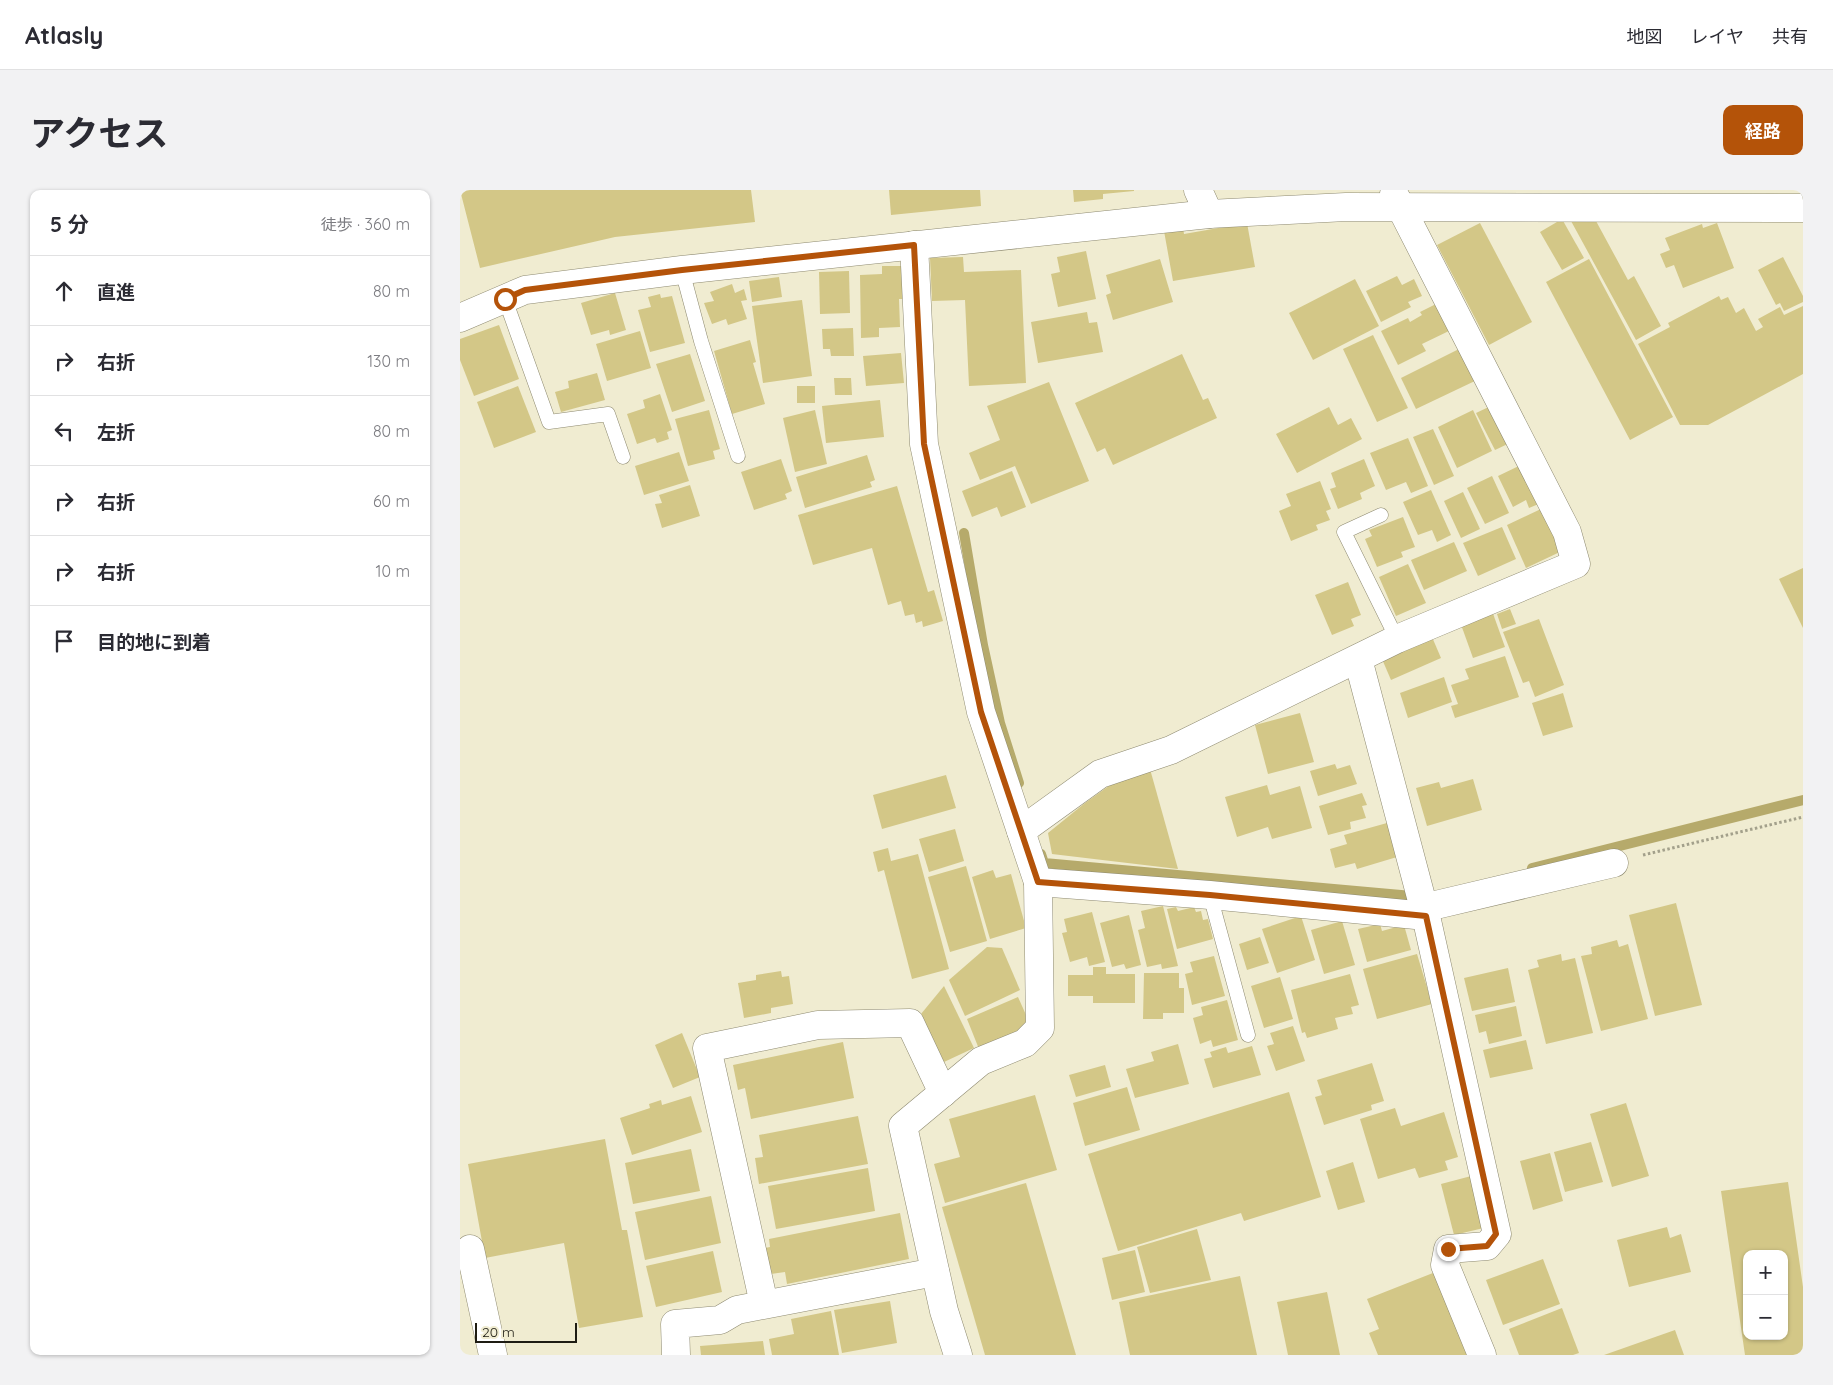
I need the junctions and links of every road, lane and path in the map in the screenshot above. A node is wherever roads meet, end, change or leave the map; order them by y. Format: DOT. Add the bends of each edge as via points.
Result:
graph roads {
  1 [pos="1396,199"];
  2 [pos="1203,202"];
  3 [pos="1786,202"];
  4 [pos="914,245"];
  5 [pos="682,270"];
  6 [pos="505,299"];
  7 [pos="460,318"];
  8 [pos="738,456"];
  9 [pos="623,457"];
  10 [pos="1381,515"];
  11 [pos="1398,639"];
  12 [pos="1358,659"];
  13 [pos="1803,817"];
  14 [pos="1027,826"];
  15 [pos="1614,862"];
  16 [pos="1038,882"];
  17 [pos="1210,895"];
  18 [pos="1424,912"];
  19 [pos="1248,1034"];
  20 [pos="943,1093"];
  21 [pos="470,1249"];
  22 [pos="935,1272"];
  23 [pos="764,1304"];
  24 [pos="493,1355"];
  25 [pos="676,1355"];
  26 [pos="958,1355"];
  27 [pos="1482,1355"];
  1 -- 2 [label="street" via="1346,207"];
  1 -- 3 [label="street"];
  1 -- 11 [label="street" via="1568,532 1576,564"];
  2 -- 4 [label="street"];
  4 -- 5 [label="street"];
  4 -- 14 [label="street" via="924,444 981,712"];
  5 -- 6 [label="street" via="525,290"];
  5 -- 8 [label="lane"];
  6 -- 7 [label="street"];
  6 -- 9 [label="lane" via="549,422 608,414"];
  10 -- 11 [label="lane" via="1344,532"];
  11 -- 12 [label="street"];
  12 -- 14 [label="street" via="1171,750 1100,774"];
  12 -- 18 [label="street"];
  13 -- 15 [label="path"];
  14 -- 16 [label="street"];
  15 -- 18 [label="street"];
  16 -- 17 [label="street"];
  16 -- 20 [label="street" via="1040,1028 1025,1043 981,1061"];
  17 -- 18 [label="street"];
  17 -- 19 [label="lane"];
  18 -- 27 [label="street" via="1496,1234 1487,1246 1448,1249 1445,1265"];
  20 -- 22 [label="street" via="904,1126"];
  20 -- 23 [label="street" via="910,1023 818,1025 707,1048"];
  21 -- 24 [label="street"];
  22 -- 23 [label="street"];
  22 -- 26 [label="street"];
  23 -- 25 [label="street" via="737,1310 720,1320 675,1324"];
}
